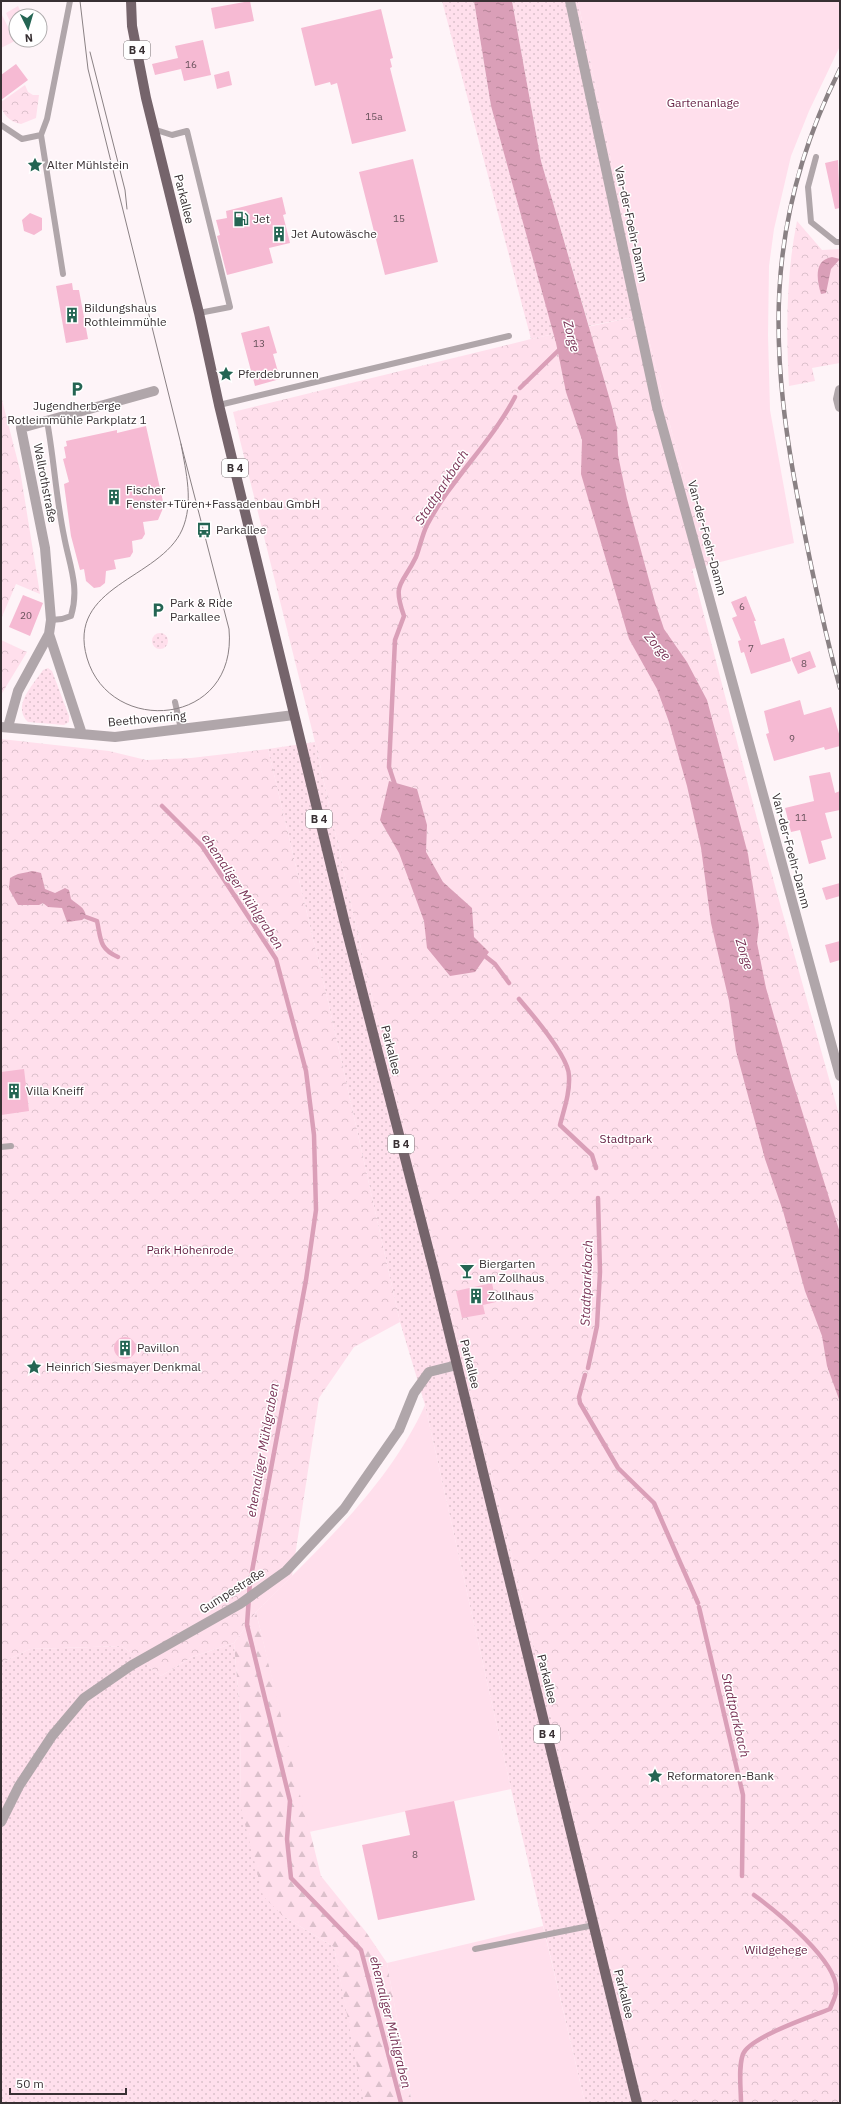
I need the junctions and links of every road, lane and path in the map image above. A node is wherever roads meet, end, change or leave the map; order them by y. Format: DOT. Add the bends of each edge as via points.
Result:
graph roads {
  1 [pos="70,1"];
  2 [pos="131,1"];
  3 [pos="570,1"];
  4 [pos="2,127"];
  5 [pos="153,129"];
  6 [pos="41,136"];
  7 [pos="816,157"];
  8 [pos="840,242"];
  9 [pos="63,274"];
  10 [pos="199,313"];
  11 [pos="509,336"];
  12 [pos="840,390"];
  13 [pos="154,391"];
  14 [pos="219,405"];
  15 [pos="840,407"];
  16 [pos="47,421"];
  17 [pos="51,620"];
  18 [pos="49,634"];
  19 [pos="175,702"];
  20 [pos="294,715"];
  21 [pos="5,727"];
  22 [pos="181,730"];
  23 [pos="82,734"];
  24 [pos="840,1076"];
  25 [pos="12,1146"];
  26 [pos="1,1147"];
  27 [pos="457,1365"];
  28 [pos="1,1822"];
  29 [pos="594,1925"];
  30 [pos="475,1949"];
  31 [pos="637,2103"];
  1 -- 6 [label="lane" via="47,119"];
  2 -- 5 [label="main road, Parkallee / B 4" via="132,26"];
  3 -- 24 [label="street, Van-der-Foehr-Damm" via="657,407"];
  4 -- 6 [label="lane" via="22,139"];
  5 -- 10 [label="main road, Parkallee / B 4"];
  5 -- 10 [label="lane" via="172,135 187,131 193,154 230,307"];
  6 -- 9 [label="lane"];
  7 -- 8 [label="lane" via="808,187 811,222 836,242"];
  10 -- 14 [label="main road, Parkallee / B 4"];
  11 -- 14 [label="lane"];
  12 -- 15 [label="street"];
  13 -- 16 [label="street, Wallrothstraße"];
  14 -- 20 [label="main road, Parkallee / B 4"];
  16 -- 17 [label="lane" via="76,600 71,616"];
  16 -- 17 [label="street, Wallrothstraße" via="21,428 45,548"];
  17 -- 18 [label="street, Wallrothstraße"];
  18 -- 21 [label="street, Wallrothstraße" via="18,691"];
  18 -- 23 [label="street, Wallrothstraße"];
  19 -- 22 [label="lane, Beethovenring"];
  20 -- 22 [label="street, Beethovenring"];
  20 -- 27 [label="main road, Parkallee / B 4"];
  21 -- 23 [label="street, Beethovenring"];
  22 -- 23 [label="street, Beethovenring" via="115,737"];
  25 -- 26 [label="lane"];
  27 -- 28 [label="street, Gumpestraße" via="429,1372 414,1393 399,1430 344,1509 286,1571 256,1594 132,1665 84,1698 52,1736 20,1786"];
  27 -- 29 [label="main road, Parkallee / B 4"];
  29 -- 30 [label="lane"];
  29 -- 31 [label="main road, Parkallee / B 4"];
}
